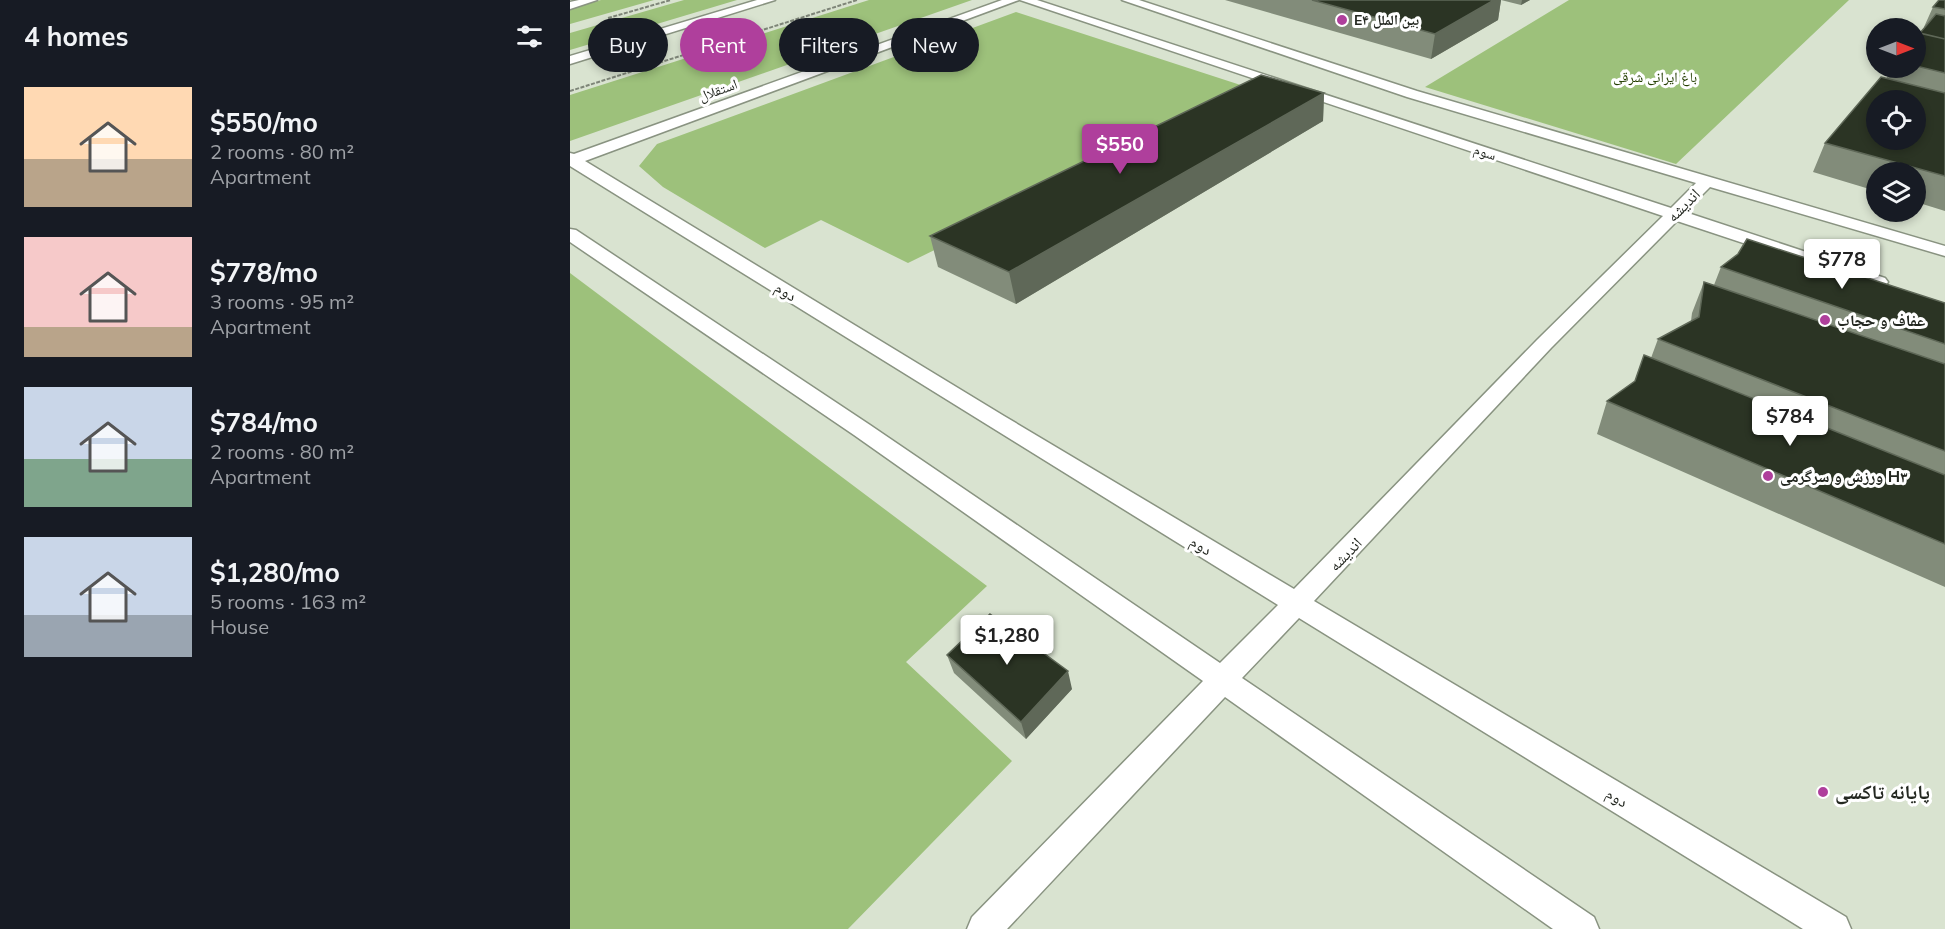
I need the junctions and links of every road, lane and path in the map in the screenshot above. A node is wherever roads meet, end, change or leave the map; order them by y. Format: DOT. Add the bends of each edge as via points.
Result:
graph roads {
  1 [pos="591,0"];
  2 [pos="671,0"];
  3 [pos="769,0"];
  4 [pos="857,0"];
  5 [pos="1013,0"];
  6 [pos="1026,0"];
  7 [pos="1128,0"];
  8 [pos="570,6"];
  9 [pos="608,18"];
  10 [pos="570,60"];
  11 [pos="570,91"];
  12 [pos="571,160"];
  13 [pos="1707,181"];
  14 [pos="1674,214"];
  15 [pos="570,234"];
  16 [pos="1945,251"];
  17 [pos="1888,285"];
  18 [pos="1298,603"];
  19 [pos="1224,681"];
  20 [pos="984,929"];
  21 [pos="1582,929"];
  22 [pos="1834,929"];
  1 -- 8 [label="lane"];
  2 -- 9 [label="path"];
  3 -- 10 [label="lane"];
  4 -- 11 [label="path"];
  5 -- 12 [label="lane, استقلال"];
  6 -- 14 [label="lane, سوم"];
  7 -- 13 [label="lane" via="1412,94"];
  12 -- 18 [label="lane, دوم"];
  13 -- 14 [label="lane, اندیشه"];
  13 -- 16 [label="lane"];
  14 -- 17 [label="lane, سوم"];
  14 -- 18 [label="lane, اندیشه" via="1544,344"];
  15 -- 19 [label="lane"];
  18 -- 19 [label="lane, اندیشه"];
  18 -- 22 [label="lane, دوم"];
  19 -- 20 [label="lane, اندیشه"];
  19 -- 21 [label="lane"];
}
